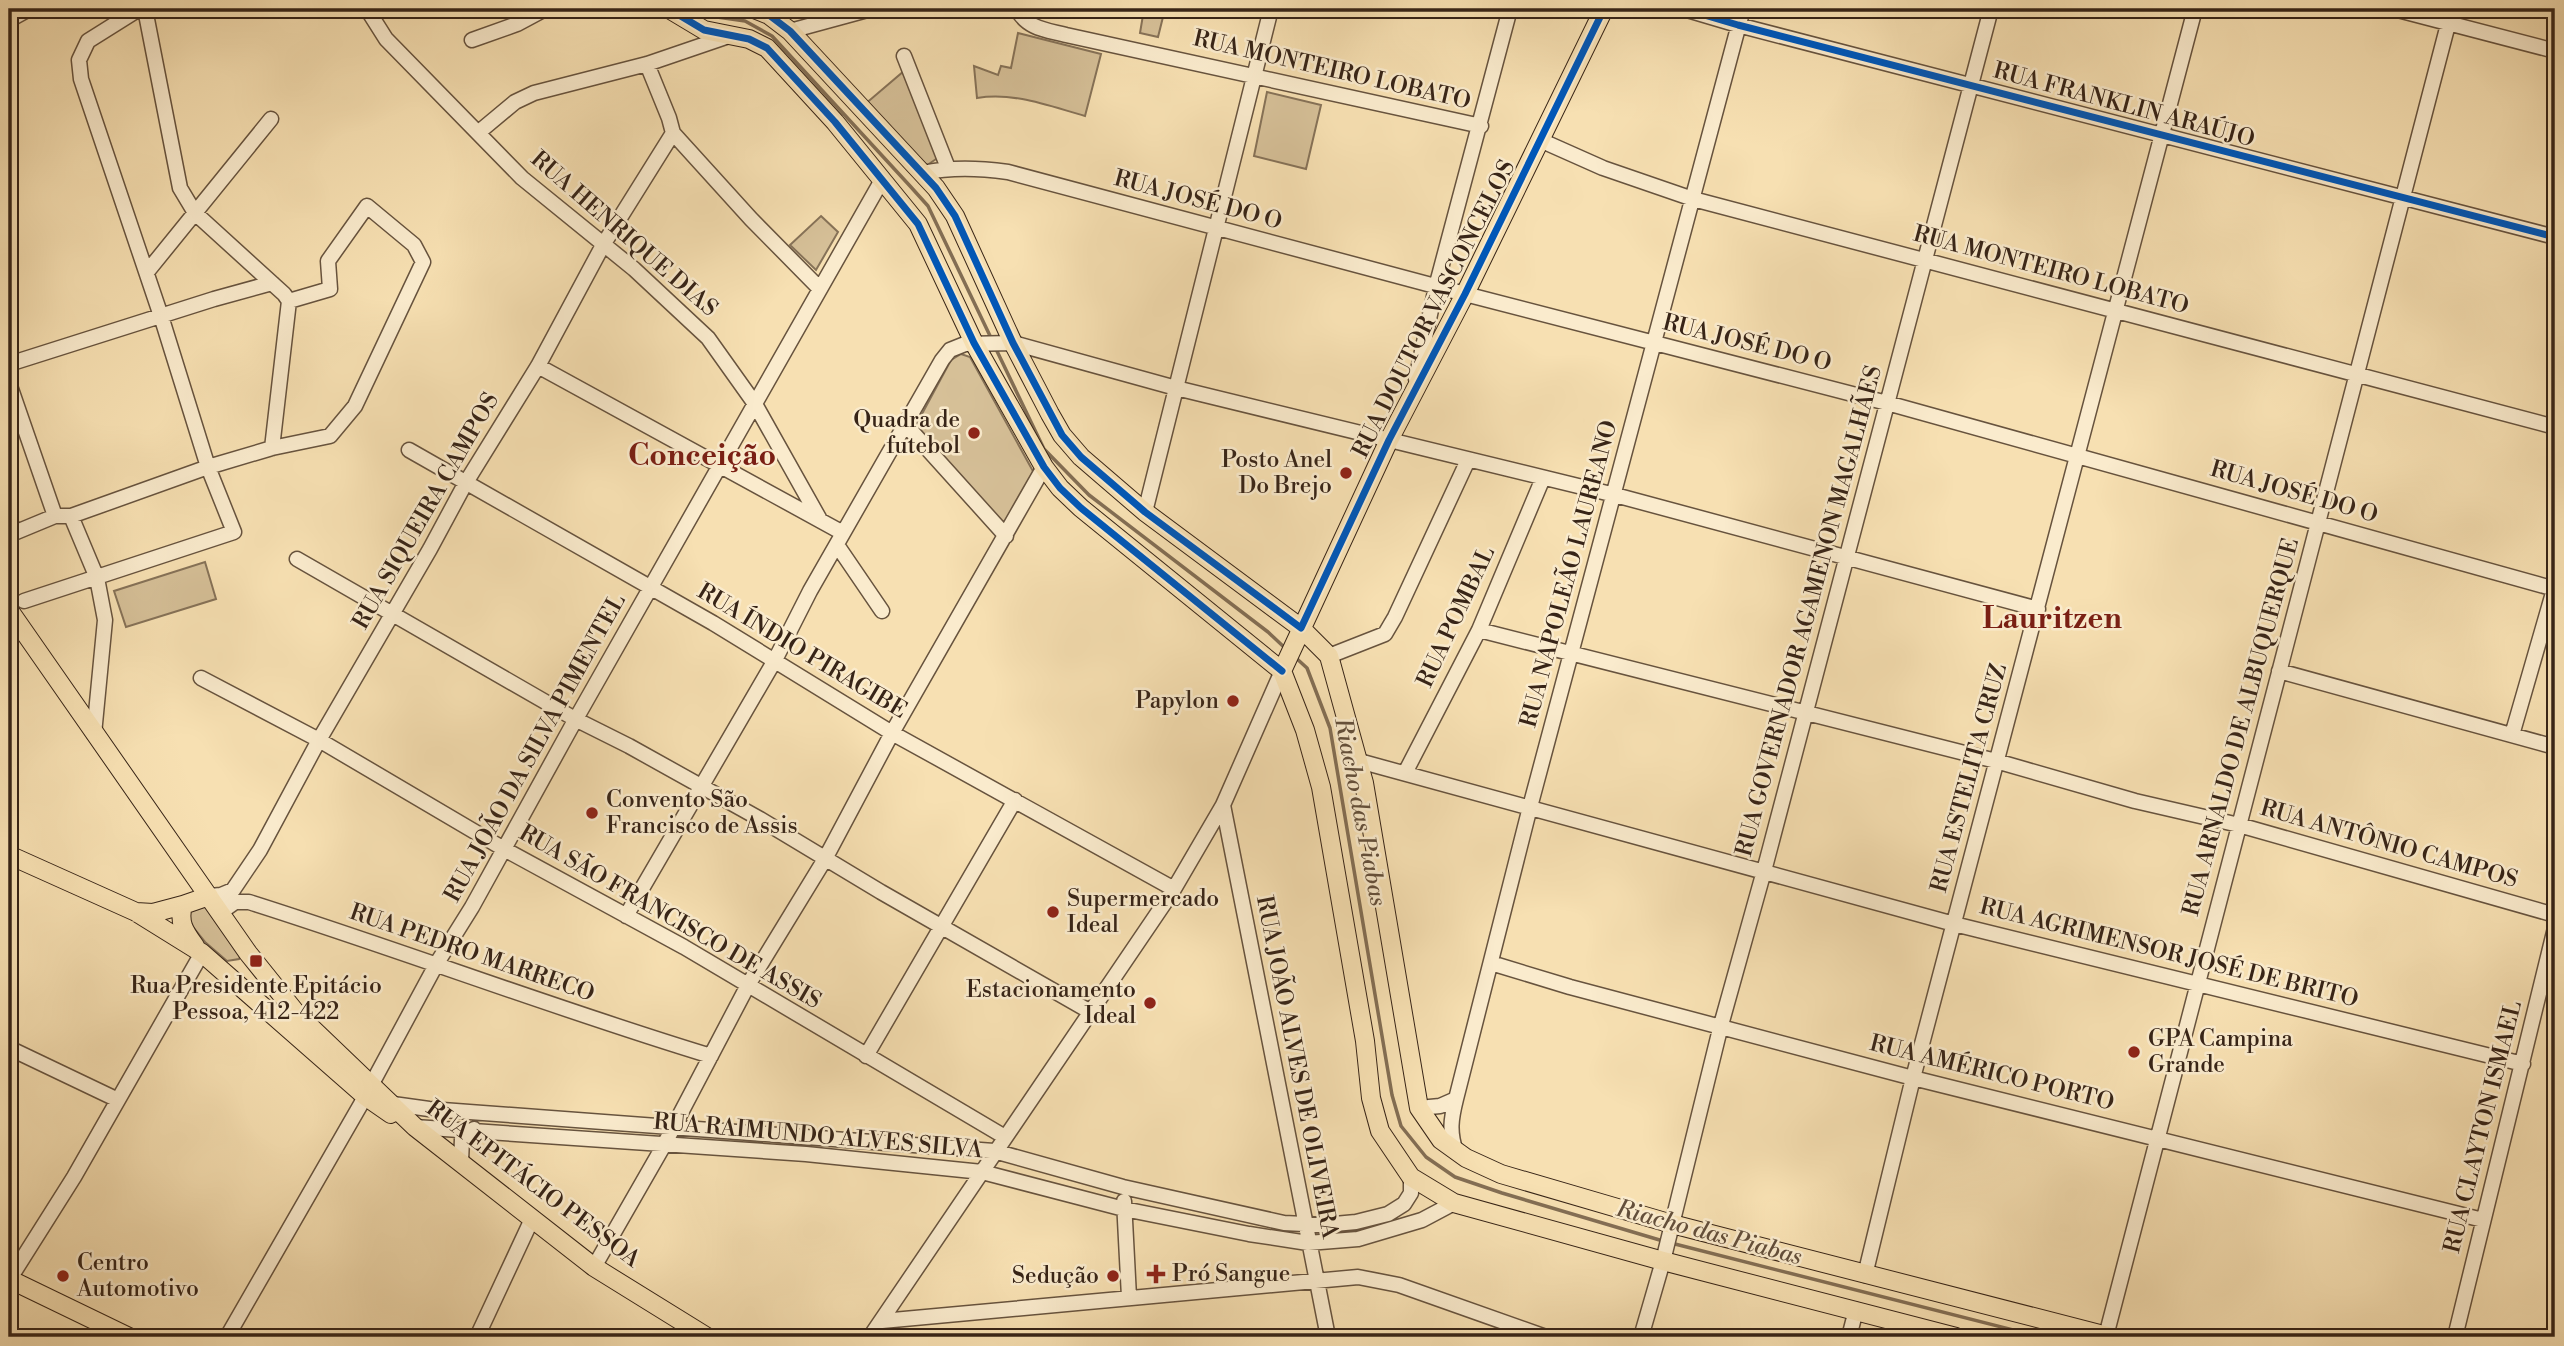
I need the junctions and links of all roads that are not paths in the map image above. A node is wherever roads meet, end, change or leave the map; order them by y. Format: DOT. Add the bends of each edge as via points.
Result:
graph roads {
  1 [pos="29,9"];
  2 [pos="139,9"];
  3 [pos="145,9"];
  4 [pos="370,9"];
  5 [pos="545,9"];
  6 [pos="669,9"];
  7 [pos="754,9"];
  8 [pos="871,9"];
  9 [pos="1017,9"];
  10 [pos="1270,9"];
  11 [pos="1510,9"];
  12 [pos="1604,9"];
  13 [pos="1684,9"];
  14 [pos="1743,9"];
  15 [pos="1991,9"];
  16 [pos="2196,9"];
  17 [pos="2394,9"];
  18 [pos="2450,16"];
  19 [pos="9,20"];
  20 [pos="1738,25"];
  21 [pos="790,31"];
  22 [pos="733,34"];
  23 [pos="472,40"];
  24 [pos="2555,51"];
  25 [pos="904,56"];
  26 [pos="647,64"];
  27 [pos="1254,76"];
  28 [pos="1970,84"];
  29 [pos="271,119"];
  30 [pos="1481,126"];
  31 [pos="479,132"];
  32 [pos="673,133"];
  33 [pos="2164,136"];
  34 [pos="1540,140"];
  35 [pos="948,168"];
  36 [pos="922,173"];
  37 [pos="882,180"];
  38 [pos="2402,198"];
  39 [pos="1693,200"];
  40 [pos="195,214"];
  41 [pos="1217,229"];
  42 [pos="2555,237"];
  43 [pos="603,245"];
  44 [pos="1924,261"];
  45 [pos="147,272"];
  46 [pos="272,283"];
  47 [pos="1436,286"];
  48 [pos="820,289"];
  49 [pos="1465,294"];
  50 [pos="289,301"];
  51 [pos="2116,311"];
  52 [pos="161,316"];
  53 [pos="974,343"];
  54 [pos="1013,343"];
  55 [pos="1654,343"];
  56 [pos="9,364"];
  57 [pos="538,366"];
  58 [pos="2358,375"];
  59 [pos="9,383"];
  60 [pos="1176,388"];
  61 [pos="1413,394"];
  62 [pos="1886,402"];
  63 [pos="755,404"];
  64 [pos="905,424"];
  65 [pos="2555,427"];
  66 [pos="1389,440"];
  67 [pos="272,448"];
  68 [pos="409,450"];
  69 [pos="2078,455"];
  70 [pos="1468,460"];
  71 [pos="720,465"];
  72 [pos="208,467"];
  73 [pos="1044,467"];
  74 [pos="1543,478"];
  75 [pos="465,484"];
  76 [pos="1615,495"];
  77 [pos="1145,512"];
  78 [pos="55,516"];
  79 [pos="71,516"];
  80 [pos="9,517"];
  81 [pos="819,518"];
  82 [pos="2317,522"];
  83 [pos="1006,536"];
  84 [pos="840,539"];
  85 [pos="1846,556"];
  86 [pos="297,559"];
  87 [pos="97,578"];
  88 [pos="651,587"];
  89 [pos="2555,588"];
  90 [pos="16,605"];
  91 [pos="2038,609"];
  92 [pos="882,611"];
  93 [pos="391,613"];
  94 [pos="1479,631"];
  95 [pos="1299,633"];
  96 [pos="1572,653"];
  97 [pos="1329,656"];
  98 [pos="775,660"];
  99 [pos="1283,668"];
  100 [pos="2280,671"];
  101 [pos="201,678"];
  102 [pos="1804,712"];
  103 [pos="575,719"];
  104 [pos="892,733"];
  105 [pos="94,734"];
  106 [pos="2512,735"];
  107 [pos="319,740"];
  108 [pos="2555,747"];
  109 [pos="1359,761"];
  110 [pos="1996,761"];
  111 [pos="1405,773"];
  112 [pos="699,786"];
  113 [pos="1015,800"];
  114 [pos="1223,804"];
  115 [pos="1530,807"];
  116 [pos="2239,825"];
  117 [pos="504,849"];
  118 [pos="9,855"];
  119 [pos="825,859"];
  120 [pos="1764,871"];
  121 [pos="1174,888"];
  122 [pos="209,896"];
  123 [pos="183,905"];
  124 [pos="136,912"];
  125 [pos="221,912"];
  126 [pos="2555,915"];
  127 [pos="626,916"];
  128 [pos="1954,924"];
  129 [pos="942,928"];
  130 [pos="2555,928"];
  131 [pos="200,952"];
  132 [pos="248,953"];
  133 [pos="437,963"];
  134 [pos="1492,963"];
  135 [pos="217,967"];
  136 [pos="2198,984"];
  137 [pos="748,985"];
  138 [pos="1089,1011"];
  139 [pos="1721,1026"];
  140 [pos="9,1048"];
  141 [pos="711,1056"];
  142 [pos="866,1056"];
  143 [pos="2523,1065"];
  144 [pos="1913,1078"];
  145 [pos="368,1090"];
  146 [pos="1456,1099"];
  147 [pos="118,1100"];
  148 [pos="393,1104"];
  149 [pos="1419,1108"];
  150 [pos="415,1127"];
  151 [pos="474,1129"];
  152 [pos="672,1129"];
  153 [pos="807,1136"];
  154 [pos="1005,1137"];
  155 [pos="2159,1138"];
  156 [pos="890,1142"];
  157 [pos="664,1144"];
  158 [pos="994,1151"];
  159 [pos="1456,1152"];
  160 [pos="806,1154"];
  161 [pos="461,1161"];
  162 [pos="889,1162"];
  163 [pos="982,1172"];
  164 [pos="1411,1177"];
  165 [pos="1123,1187"];
  166 [pos="1454,1203"];
  167 [pos="1124,1209"];
  168 [pos="532,1219"];
  169 [pos="2483,1220"];
  170 [pos="1304,1224"];
  171 [pos="1672,1224"];
  172 [pos="1308,1243"];
  173 [pos="1663,1261"];
  174 [pos="594,1267"];
  175 [pos="1865,1275"];
  176 [pos="9,1280"];
  177 [pos="1315,1281"];
  178 [pos="1129,1297"];
  179 [pos="1856,1310"];
  180 [pos="882,1321"];
  181 [pos="1510,1332"];
  182 [pos="129,1337"];
  183 [pos="227,1337"];
  184 [pos="477,1337"];
  185 [pos="707,1337"];
  186 [pos="870,1337"];
  187 [pos="1328,1337"];
  188 [pos="1546,1337"];
  189 [pos="1641,1337"];
  190 [pos="1849,1337"];
  191 [pos="1956,1337"];
  192 [pos="2108,1337"];
  193 [pos="2455,1337"];
  1 -- 19 [label="street"];
  2 -- 45 [label="street" via="88,41 79,60 81,79"];
  3 -- 40 [label="street" via="180,188"];
  4 -- 31 [label="street, RUA HENRIQUE DIAS" via="386,39"];
  5 -- 23 [label="street"];
  6 -- 22 [label="main road" via="704,30"];
  7 -- 21 [label="main road"];
  8 -- 21 [label="street"];
  9 -- 27 [label="street, RUA MONTEIRO LOBATO" via="1031,25"];
  10 -- 27 [label="street"];
  11 -- 30 [label="street"];
  12 -- 34 [label="main road, RUA DOUTOR VASCONCELOS"];
  13 -- 20 [label="street, RUA FRANKLIN ARAÚJO"];
  14 -- 20 [label="street, RUA NAPOLEÃO LAUREANO"];
  15 -- 28 [label="street, RUA GOVERNADOR AGAMENON MAGALHÃES"];
  16 -- 33 [label="street, RUA ESTELITA CRUZ"];
  17 -- 18 [label="street"];
  18 -- 24 [label="street"];
  18 -- 38 [label="street, RUA ARNALDO DE ALBUQUERQUE"];
  20 -- 28 [label="street, RUA FRANKLIN ARAÚJO"];
  20 -- 39 [label="street, RUA NAPOLEÃO LAUREANO"];
  21 -- 36 [label="main road"];
  22 -- 26 [label="street"];
  22 -- 37 [label="main road" via="767,48"];
  25 -- 35 [label="street"];
  26 -- 31 [label="street" via="534,93 515,102"];
  26 -- 32 [label="street"];
  27 -- 30 [label="street, RUA MONTEIRO LOBATO"];
  27 -- 41 [label="street"];
  28 -- 33 [label="street, RUA FRANKLIN ARAÚJO"];
  28 -- 44 [label="street, RUA GOVERNADOR AGAMENON MAGALHÃES"];
  29 -- 40 [label="street"];
  30 -- 47 [label="street"];
  31 -- 43 [label="street, RUA HENRIQUE DIAS" via="522,178"];
  32 -- 43 [label="street, RUA SIQUEIRA CAMPOS"];
  32 -- 48 [label="street"];
  33 -- 38 [label="street, RUA FRANKLIN ARAÚJO"];
  33 -- 51 [label="street, RUA ESTELITA CRUZ"];
  34 -- 39 [label="street, RUA MONTEIRO LOBATO"];
  34 -- 49 [label="main road, RUA DOUTOR VASCONCELOS"];
  35 -- 36 [label="street, RUA JOSÉ DO O"];
  35 -- 41 [label="street, RUA JOSÉ DO O" via="1008,172"];
  36 -- 54 [label="main road" via="955,216"];
  37 -- 48 [label="street, RUA JOÃO DA SILVA PIMENTEL"];
  37 -- 53 [label="main road" via="918,224"];
  38 -- 42 [label="street, RUA FRANKLIN ARAÚJO"];
  38 -- 58 [label="street, RUA ARNALDO DE ALBUQUERQUE"];
  39 -- 44 [label="street, RUA MONTEIRO LOBATO"];
  39 -- 55 [label="street, RUA NAPOLEÃO LAUREANO"];
  40 -- 45 [label="street"];
  40 -- 46 [label="street"];
  41 -- 47 [label="street, RUA JOSÉ DO O"];
  41 -- 60 [label="street"];
  43 -- 57 [label="street, RUA SIQUEIRA CAMPOS"];
  43 -- 63 [label="street, RUA HENRIQUE DIAS" via="708,338"];
  44 -- 51 [label="street, RUA MONTEIRO LOBATO"];
  44 -- 62 [label="street, RUA GOVERNADOR AGAMENON MAGALHÃES"];
  45 -- 52 [label="street"];
  46 -- 50 [label="street"];
  46 -- 52 [label="street"];
  47 -- 49 [label="street, RUA JOSÉ DO O"];
  47 -- 61 [label="street"];
  48 -- 63 [label="street, RUA JOÃO DA SILVA PIMENTEL"];
  49 -- 55 [label="street, RUA JOSÉ DO O"];
  49 -- 61 [label="main road, RUA DOUTOR VASCONCELOS"];
  50 -- 67 [label="street"];
  50 -- 67 [label="street" via="330,289 328,261 367,206 414,245 423,262 355,406 330,436"];
  51 -- 58 [label="street, RUA MONTEIRO LOBATO"];
  51 -- 69 [label="street, RUA ESTELITA CRUZ"];
  52 -- 56 [label="street"];
  52 -- 72 [label="street"];
  53 -- 54 [label="street"];
  53 -- 64 [label="street" via="957,346 942,360"];
  53 -- 73 [label="main road"];
  54 -- 60 [label="street"];
  54 -- 77 [label="main road" via="1062,435"];
  55 -- 62 [label="street, RUA JOSÉ DO O"];
  55 -- 76 [label="street, RUA NAPOLEÃO LAUREANO"];
  57 -- 71 [label="street"];
  57 -- 75 [label="street, RUA SIQUEIRA CAMPOS"];
  58 -- 65 [label="street, RUA MONTEIRO LOBATO"];
  58 -- 82 [label="street, RUA ARNALDO DE ALBUQUERQUE"];
  59 -- 78 [label="street"];
  60 -- 66 [label="street"];
  60 -- 77 [label="street"];
  61 -- 66 [label="main road, RUA DOUTOR VASCONCELOS"];
  62 -- 69 [label="street, RUA JOSÉ DO O"];
  62 -- 85 [label="street, RUA GOVERNADOR AGAMENON MAGALHÃES"];
  63 -- 71 [label="street, RUA JOÃO DA SILVA PIMENTEL"];
  63 -- 81 [label="street, RUA HENRIQUE DIAS"];
  64 -- 83 [label="street"];
  64 -- 84 [label="street"];
  66 -- 70 [label="street"];
  66 -- 95 [label="main road, RUA DOUTOR VASCONCELOS"];
  67 -- 72 [label="street"];
  68 -- 75 [label="street, RUA ÍNDIO PIRAGIBE"];
  69 -- 82 [label="street, RUA JOSÉ DO O"];
  69 -- 91 [label="street, RUA ESTELITA CRUZ"];
  70 -- 74 [label="street"];
  70 -- 97 [label="street" via="1385,634"];
  71 -- 81 [label="street"];
  71 -- 88 [label="street, RUA JOÃO DA SILVA PIMENTEL"];
  72 -- 79 [label="street"];
  72 -- 87 [label="street" via="234,532"];
  73 -- 83 [label="street"];
  73 -- 99 [label="main road" via="1081,509"];
  74 -- 76 [label="street"];
  74 -- 94 [label="street, RUA POMBAL"];
  75 -- 88 [label="street, RUA ÍNDIO PIRAGIBE"];
  75 -- 93 [label="street, RUA SIQUEIRA CAMPOS"];
  76 -- 85 [label="street"];
  76 -- 96 [label="street, RUA NAPOLEÃO LAUREANO"];
  77 -- 95 [label="main road"];
  78 -- 79 [label="street"];
  78 -- 80 [label="street" via="14,533"];
  79 -- 87 [label="street"];
  81 -- 84 [label="street"];
  82 -- 89 [label="street, RUA JOSÉ DO O"];
  82 -- 100 [label="street, RUA ARNALDO DE ALBUQUERQUE"];
  83 -- 104 [label="street"];
  84 -- 92 [label="street"];
  84 -- 98 [label="street"];
  85 -- 91 [label="street"];
  85 -- 102 [label="street, RUA GOVERNADOR AGAMENON MAGALHÃES"];
  86 -- 93 [label="street"];
  87 -- 90 [label="street"];
  87 -- 105 [label="street" via="104,620"];
  88 -- 98 [label="street, RUA ÍNDIO PIRAGIBE"];
  88 -- 103 [label="street, RUA JOÃO DA SILVA PIMENTEL"];
  89 -- 106 [label="street"];
  90 -- 105 [label="main road"];
  91 -- 110 [label="street, RUA ESTELITA CRUZ"];
  93 -- 103 [label="street"];
  93 -- 107 [label="street, RUA SIQUEIRA CAMPOS"];
  94 -- 96 [label="street, RUA ANTÔNIO CAMPOS"];
  94 -- 111 [label="street, RUA POMBAL"];
  95 -- 97 [label="main road"];
  95 -- 99 [label="main road, RUA DOUTOR VASCONCELOS"];
  96 -- 102 [label="street, RUA ANTÔNIO CAMPOS"];
  96 -- 115 [label="street, RUA NAPOLEÃO LAUREANO"];
  97 -- 109 [label="main road"];
  98 -- 104 [label="street, RUA ÍNDIO PIRAGIBE"];
  98 -- 112 [label="street"];
  99 -- 114 [label="street"];
  99 -- 164 [label="main road" via="1321,787 1371,1098 1380,1131"];
  100 -- 106 [label="street"];
  100 -- 116 [label="street, RUA ARNALDO DE ALBUQUERQUE"];
  101 -- 107 [label="street, RUA SÃO FRANCISCO DE ASSIS"];
  102 -- 110 [label="street, RUA ANTÔNIO CAMPOS"];
  102 -- 120 [label="street, RUA GOVERNADOR AGAMENON MAGALHÃES"];
  103 -- 112 [label="street"];
  103 -- 117 [label="street, RUA JOÃO DA SILVA PIMENTEL"];
  104 -- 113 [label="street, RUA ÍNDIO PIRAGIBE"];
  104 -- 119 [label="street"];
  105 -- 122 [label="main road"];
  106 -- 108 [label="street"];
  107 -- 117 [label="street, RUA SÃO FRANCISCO DE ASSIS"];
  107 -- 122 [label="street, RUA SIQUEIRA CAMPOS" via="242,879 233,890"];
  109 -- 111 [label="street, RUA AGRIMENSOR JOSÉ DE BRITO"];
  109 -- 149 [label="main road"];
  110 -- 116 [label="street, RUA ANTÔNIO CAMPOS"];
  110 -- 128 [label="street, RUA ESTELITA CRUZ"];
  111 -- 115 [label="street, RUA AGRIMENSOR JOSÉ DE BRITO"];
  112 -- 119 [label="street"];
  112 -- 127 [label="street"];
  113 -- 121 [label="street, RUA ÍNDIO PIRAGIBE"];
  113 -- 129 [label="street"];
  114 -- 121 [label="street"];
  114 -- 170 [label="street, RUA JOÃO ALVES DE OLIVEIRA"];
  115 -- 120 [label="street, RUA AGRIMENSOR JOSÉ DE BRITO"];
  115 -- 134 [label="street, RUA NAPOLEÃO LAUREANO"];
  116 -- 126 [label="street, RUA ANTÔNIO CAMPOS"];
  116 -- 136 [label="street, RUA ARNALDO DE ALBUQUERQUE"];
  117 -- 127 [label="street, RUA SÃO FRANCISCO DE ASSIS"];
  117 -- 133 [label="street, RUA JOÃO DA SILVA PIMENTEL"];
  118 -- 124 [label="main road"];
  119 -- 129 [label="street"];
  119 -- 137 [label="street"];
  120 -- 128 [label="street, RUA AGRIMENSOR JOSÉ DE BRITO"];
  120 -- 139 [label="street, RUA GOVERNADOR AGAMENON MAGALHÃES"];
  121 -- 138 [label="street"];
  122 -- 123 [label="main road"];
  122 -- 125 [label="main road"];
  123 -- 124 [label="main road"];
  123 -- 131 [label="main road" via="181,925"];
  124 -- 131 [label="main road"];
  125 -- 132 [label="main road"];
  125 -- 133 [label="street, RUA PEDRO MARRECO" via="235,902 249,902"];
  127 -- 137 [label="street, RUA SÃO FRANCISCO DE ASSIS"];
  128 -- 136 [label="street, RUA AGRIMENSOR JOSÉ DE BRITO"];
  128 -- 144 [label="street, RUA ESTELITA CRUZ"];
  129 -- 138 [label="street"];
  129 -- 142 [label="street"];
  130 -- 143 [label="street, RUA CLAYTON ISMAEL"];
  131 -- 135 [label="main road"];
  131 -- 147 [label="street"];
  132 -- 135 [label="main road" via="234,967"];
  132 -- 145 [label="main road"];
  133 -- 141 [label="street, RUA PEDRO MARRECO"];
  133 -- 145 [label="street, RUA JOÃO DA SILVA PIMENTEL"];
  134 -- 139 [label="street, RUA AMÉRICO PORTO"];
  134 -- 146 [label="street, RUA NAPOLEÃO LAUREANO"];
  135 -- 145 [label="main road"];
  136 -- 143 [label="street, RUA AGRIMENSOR JOSÉ DE BRITO"];
  136 -- 155 [label="street, RUA ARNALDO DE ALBUQUERQUE"];
  137 -- 141 [label="street"];
  137 -- 142 [label="street, RUA SÃO FRANCISCO DE ASSIS"];
  138 -- 154 [label="street"];
  139 -- 144 [label="street, RUA AMÉRICO PORTO"];
  139 -- 171 [label="street, RUA GOVERNADOR AGAMENON MAGALHÃES"];
  140 -- 147 [label="street"];
  141 -- 152 [label="street"];
  142 -- 154 [label="street, RUA SÃO FRANCISCO DE ASSIS"];
  143 -- 169 [label="street, RUA CLAYTON ISMAEL"];
  144 -- 155 [label="street, RUA AMÉRICO PORTO"];
  144 -- 175 [label="street, RUA ESTELITA CRUZ"];
  145 -- 148 [label="main road, RUA EPITÁCIO PESSOA"];
  145 -- 150 [label="main road"];
  145 -- 183 [label="street, RUA JOÃO DA SILVA PIMENTEL"];
  146 -- 149 [label="street"];
  146 -- 159 [label="street, RUA NAPOLEÃO LAUREANO" via="1450,1122"];
  147 -- 176 [label="street"];
  148 -- 150 [label="main road, RUA EPITÁCIO PESSOA"];
  148 -- 152 [label="street, RUA RAIMUNDO ALVES SILVA"];
  149 -- 159 [label="main road" via="1441,1140"];
  150 -- 151 [label="street, RUA RAIMUNDO ALVES SILVA"];
  150 -- 161 [label="main road, RUA EPITÁCIO PESSOA"];
  151 -- 157 [label="street, RUA RAIMUNDO ALVES SILVA"];
  151 -- 161 [label="street" via="462,1139"];
  152 -- 153 [label="street, RUA RAIMUNDO ALVES SILVA"];
  152 -- 157 [label="street"];
  153 -- 156 [label="street, RUA RAIMUNDO ALVES SILVA"];
  153 -- 160 [label="street"];
  154 -- 158 [label="street"];
  155 -- 169 [label="street, RUA AMÉRICO PORTO"];
  155 -- 192 [label="street, RUA ARNALDO DE ALBUQUERQUE"];
  156 -- 158 [label="street, RUA RAIMUNDO ALVES SILVA"];
  156 -- 162 [label="street"];
  157 -- 160 [label="street, RUA RAIMUNDO ALVES SILVA"];
  157 -- 174 [label="street"];
  158 -- 163 [label="street"];
  158 -- 165 [label="street, RUA RAIMUNDO ALVES SILVA"];
  159 -- 171 [label="main road" via="1501,1174"];
  160 -- 162 [label="street, RUA RAIMUNDO ALVES SILVA"];
  161 -- 168 [label="main road, RUA EPITÁCIO PESSOA"];
  162 -- 163 [label="street, RUA RAIMUNDO ALVES SILVA"];
  163 -- 167 [label="street, RUA RAIMUNDO ALVES SILVA"];
  163 -- 180 [label="street"];
  164 -- 166 [label="main road"];
  164 -- 170 [label="street, RUA RAIMUNDO ALVES SILVA" via="1411,1193 1404,1204 1388,1213 1356,1222"];
  165 -- 167 [label="street"];
  165 -- 170 [label="street, RUA RAIMUNDO ALVES SILVA" via="1248,1217"];
  166 -- 172 [label="street, RUA RAIMUNDO ALVES SILVA" via="1422,1220 1359,1239"];
  166 -- 173 [label="main road"];
  167 -- 172 [label="street, RUA RAIMUNDO ALVES SILVA"];
  167 -- 178 [label="street"];
  168 -- 174 [label="main road, RUA EPITÁCIO PESSOA"];
  168 -- 184 [label="street"];
  169 -- 193 [label="street, RUA CLAYTON ISMAEL"];
  170 -- 172 [label="street, RUA JOÃO ALVES DE OLIVEIRA"];
  171 -- 173 [label="street, RUA GOVERNADOR AGAMENON MAGALHÃES"];
  171 -- 175 [label="main road"];
  172 -- 177 [label="street, RUA JOÃO ALVES DE OLIVEIRA"];
  173 -- 179 [label="main road"];
  173 -- 189 [label="street, RUA GOVERNADOR AGAMENON MAGALHÃES"];
  174 -- 185 [label="main road, RUA EPITÁCIO PESSOA"];
  175 -- 192 [label="main road"];
  176 -- 182 [label="main road"];
  177 -- 178 [label="street"];
  177 -- 181 [label="street" via="1358,1277 1399,1285"];
  177 -- 187 [label="street, RUA JOÃO ALVES DE OLIVEIRA"];
  178 -- 180 [label="street"];
  179 -- 190 [label="street"];
  179 -- 191 [label="main road"];
  180 -- 186 [label="street"];
  181 -- 188 [label="street"];
}
